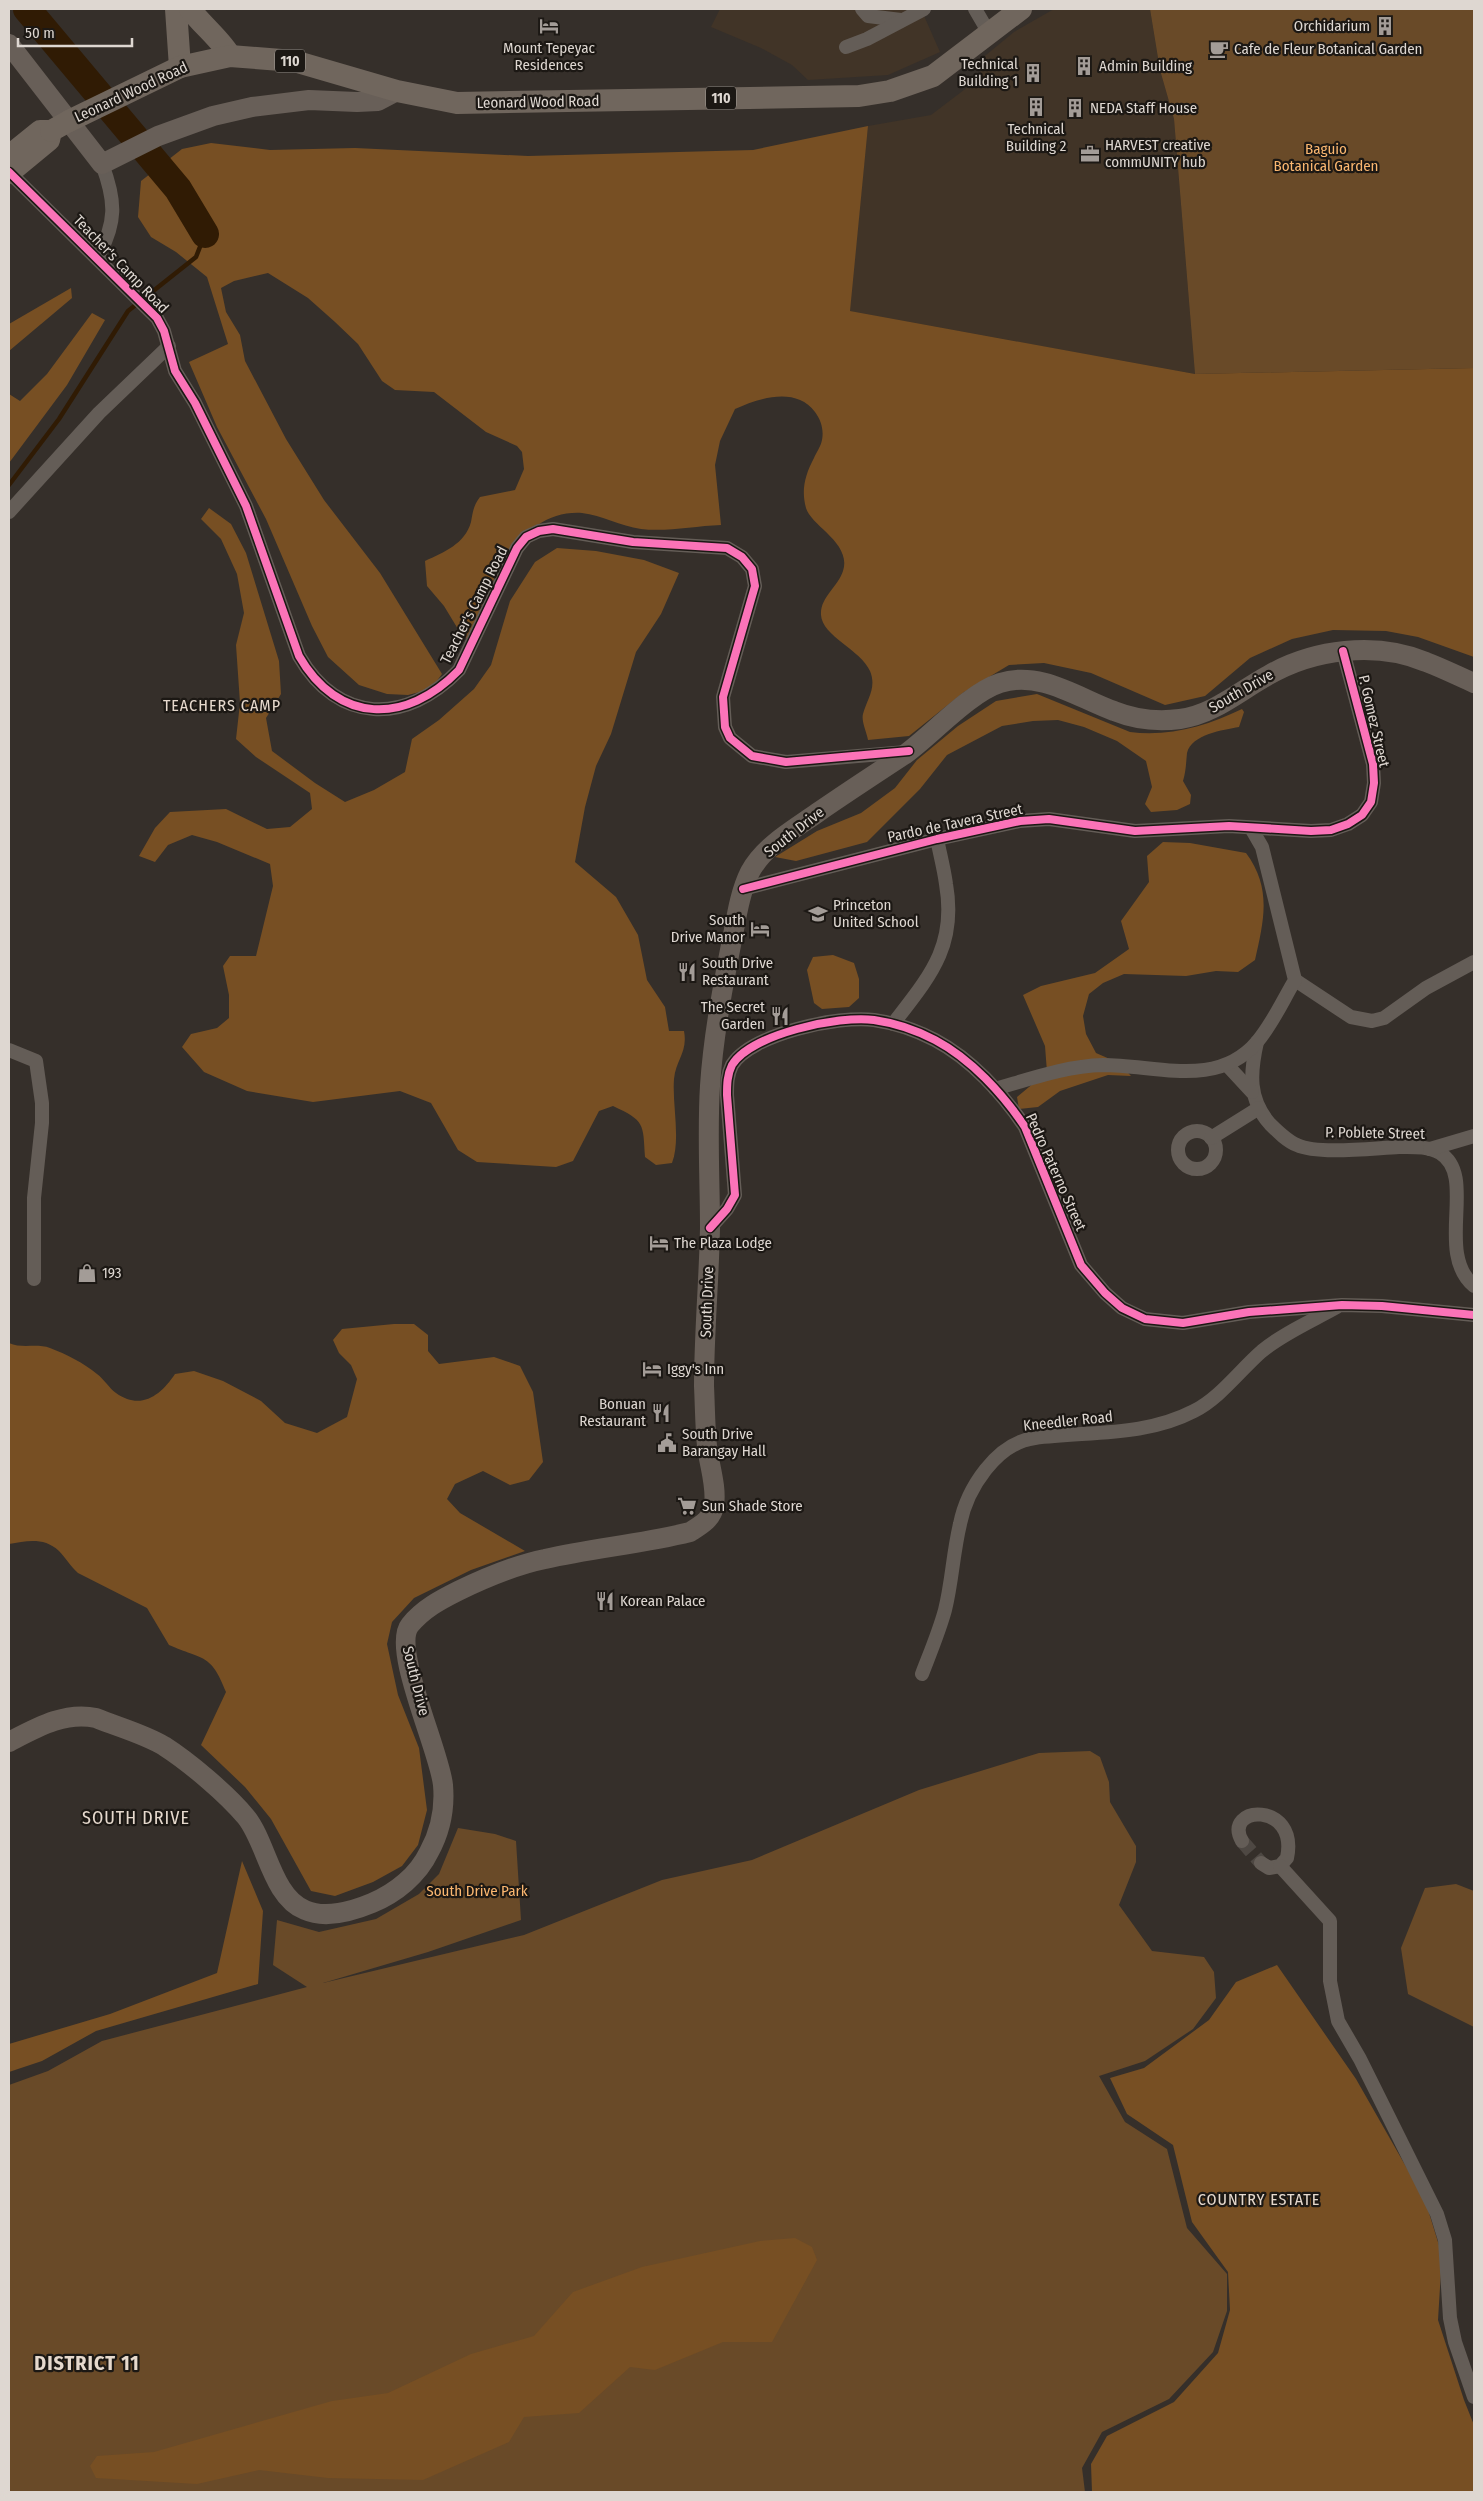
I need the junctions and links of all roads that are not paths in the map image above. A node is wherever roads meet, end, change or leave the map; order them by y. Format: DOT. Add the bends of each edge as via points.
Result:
graph roads {
  1 [pos="176,9"];
  2 [pos="190,9"];
  3 [pos="862,9"];
  4 [pos="924,9"];
  5 [pos="975,9"];
  6 [pos="1021,9"];
  7 [pos="901,20"];
  8 [pos="989,33"];
  9 [pos="9,44"];
  10 [pos="846,46"];
  11 [pos="230,56"];
  12 [pos="178,68"];
  13 [pos="397,91"];
  14 [pos="51,130"];
  15 [pos="9,156"];
  16 [pos="102,164"];
  17 [pos="9,173"];
  18 [pos="98,258"];
  19 [pos="168,346"];
  20 [pos="9,512"];
  21 [pos="1344,651"];
  22 [pos="1474,683"];
  23 [pos="909,751"];
  24 [pos="1251,828"];
  25 [pos="1266,829"];
  26 [pos="937,838"];
  27 [pos="1262,847"];
  28 [pos="743,889"];
  29 [pos="1474,962"];
  30 [pos="1295,980"];
  31 [pos="893,1024"];
  32 [pos="1258,1041"];
  33 [pos="9,1050"];
  34 [pos="1227,1065"];
  35 [pos="995,1089"];
  36 [pos="1252,1092"];
  37 [pos="1258,1108"];
  38 [pos="1474,1136"];
  39 [pos="1211,1138"];
  40 [pos="1430,1149"];
  41 [pos="710,1228"];
  42 [pos="34,1279"];
  43 [pos="1474,1286"];
  44 [pos="1342,1305"];
  45 [pos="1474,1315"];
  46 [pos="922,1674"];
  47 [pos="9,1742"];
  48 [pos="1242,1841"];
  49 [pos="1261,1863"];
  50 [pos="1280,1866"];
  51 [pos="1474,2398"];
  1 -- 12 [label="main road"];
  2 -- 11 [label="main road"];
  3 -- 7 [label="street" via="868,16"];
  4 -- 7 [label="street"];
  5 -- 8 [label="street"];
  6 -- 8 [label="main road, Leonard Wood Road / 110"];
  7 -- 10 [label="street" via="867,39"];
  8 -- 13 [label="main road, Leonard Wood Road / 110" via="933,76 890,91 859,96 457,103"];
  9 -- 16 [label="main road"];
  11 -- 12 [label="main road, Leonard Wood Road / 110"];
  11 -- 13 [label="main road, Leonard Wood Road / 110" via="294,61"];
  12 -- 14 [label="main road, Leonard Wood Road / 110, bridge"];
  13 -- 16 [label="main road" via="378,101 309,100 213,116 158,136"];
  14 -- 15 [label="main road, Leonard Wood Road / 110" via="40,130"];
  14 -- 17 [label="main road, Leonard Wood Road / 110" via="49,140"];
  16 -- 18 [label="street" via="111,192 113,219"];
  17 -- 18 [label="street, Teacher's Camp Road"];
  18 -- 19 [label="street, Teacher's Camp Road" via="157,318"];
  19 -- 20 [label="street" via="99,414"];
  19 -- 23 [label="street, Teacher's Camp Road" via="175,371 195,403 246,506 299,656 326,691 345,702 387,709 422,699 445,685 459,670 517,548 526,537 553,528 633,542 727,548 742,557 752,570 755,586 727,679 723,713 730,738 752,756 786,762"];
  21 -- 22 [label="main road, South Drive" via="1370,650 1402,655"];
  21 -- 23 [label="main road, South Drive" via="1308,657 1284,666 1222,704 1180,719 1135,718 1040,681 1009,681 996,684 980,694"];
  21 -- 25 [label="street, P. Gomez Street" via="1373,764 1371,802 1362,815 1331,830"];
  23 -- 28 [label="main road, South Drive" via="769,848 751,871"];
  24 -- 25 [label="street, Pardo de Tavera Street"];
  24 -- 26 [label="street, Pardo de Tavera Street" via="1135,831 1049,818"];
  24 -- 27 [label="street"];
  25 -- 27 [label="street"];
  26 -- 28 [label="street, Pardo de Tavera Street"];
  26 -- 31 [label="street" via="948,902 946,937 936,964"];
  27 -- 30 [label="street"];
  28 -- 41 [label="main road, South Drive" via="724,983 710,1081"];
  29 -- 30 [label="street" via="1426,988 1384,1018 1372,1021 1351,1017"];
  30 -- 32 [label="street"];
  31 -- 35 [label="street, Pedro Paterno Street" via="935,1040 953,1051"];
  31 -- 41 [label="street, Pedro Paterno Street" via="849,1019 808,1026 761,1044 732,1065 727,1095 735,1195 727,1210"];
  32 -- 34 [label="street"];
  32 -- 36 [label="street, P. Poblete Street"];
  33 -- 42 [label="street" via="36,1061 42,1102 34,1198"];
  34 -- 35 [label="street" via="1215,1070 1101,1065 1065,1069"];
  34 -- 36 [label="street, P. Poblete Street"];
  35 -- 44 [label="street, Pedro Paterno Street" via="1025,1127 1081,1265 1092,1281 1122,1308 1144,1319 1183,1323 1242,1313"];
  36 -- 37 [label="street, P. Poblete Street"];
  37 -- 39 [label="street"];
  37 -- 40 [label="street, P. Poblete Street" via="1278,1132 1296,1145 1308,1148"];
  38 -- 40 [label="street"];
  40 -- 43 [label="street, P. Poblete Street" via="1441,1154 1454,1172 1456,1260 1461,1272"];
  41 -- 47 [label="main road, South Drive" via="704,1386 714,1509 706,1522 690,1532 543,1559 494,1575 440,1600 422,1612 408,1628 404,1642 408,1663 443,1785 441,1818 435,1842 411,1878 375,1901 353,1910 315,1914 303,1910 292,1903 282,1890 247,1819 216,1787 164,1746 84,1715 55,1720"];
  44 -- 45 [label="street, Pedro Paterno Street"];
  44 -- 46 [label="street, Kneedler Road" via="1264,1350 1195,1411 1144,1428 1035,1438 1019,1441 1005,1449 982,1476 969,1498 960,1523 945,1611"];
  48 -- 50 [label="street" via="1238,1830 1246,1818 1261,1813 1274,1817 1288,1845 1287,1858"];
  49 -- 50 [label="street" via="1269,1868"];
  50 -- 51 [label="street" via="1330,1920 1330,1981 1338,2021 1437,2214 1445,2240 1452,2326"];
}
